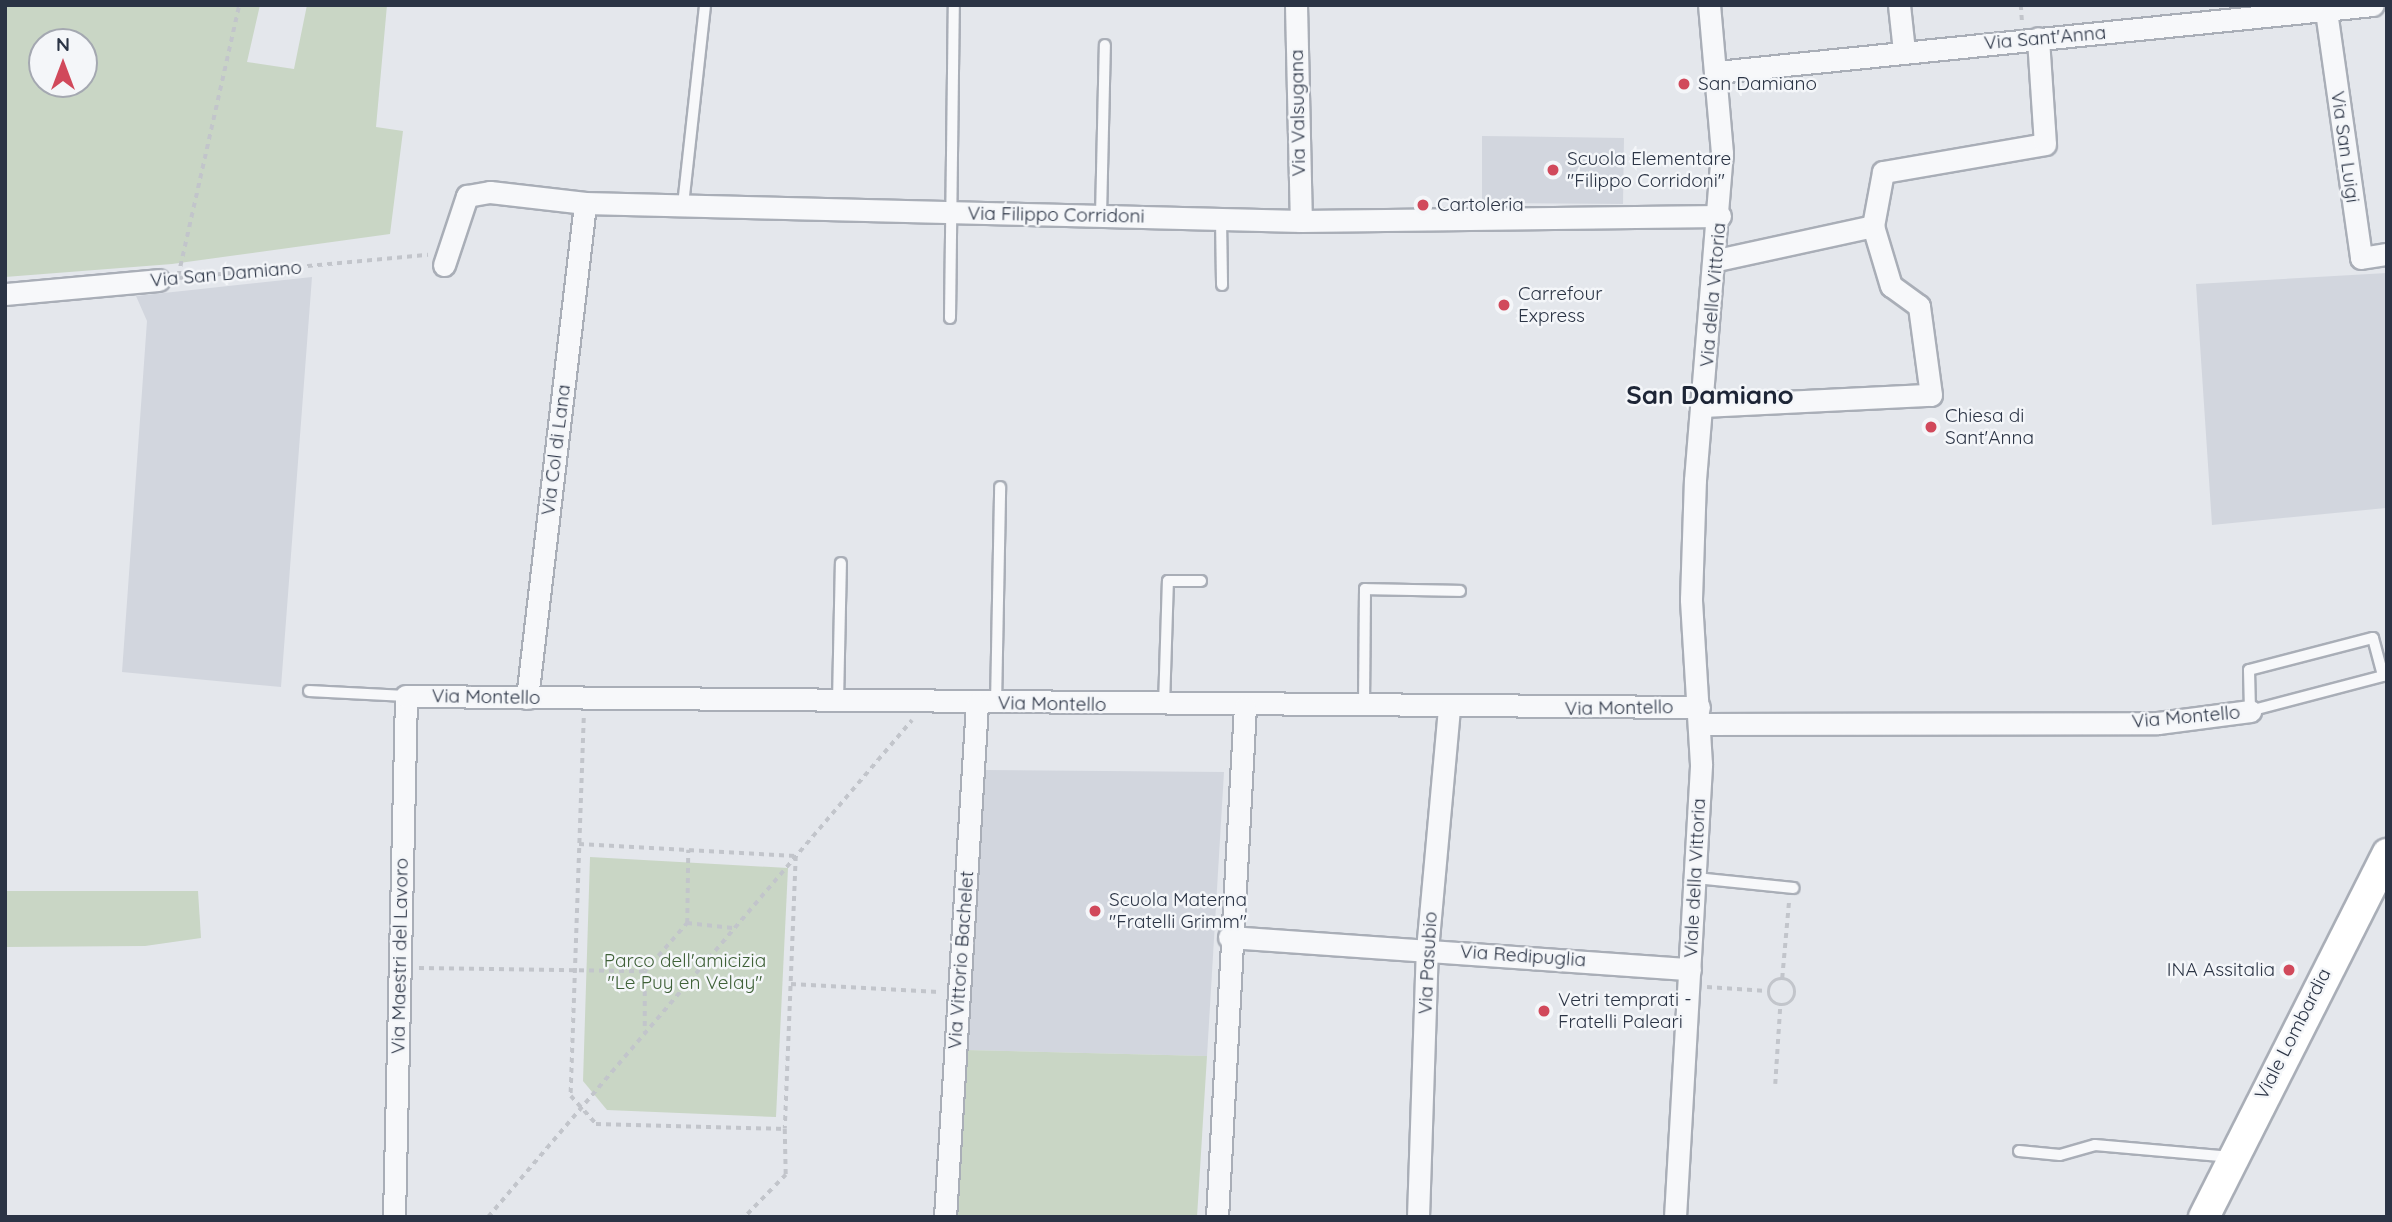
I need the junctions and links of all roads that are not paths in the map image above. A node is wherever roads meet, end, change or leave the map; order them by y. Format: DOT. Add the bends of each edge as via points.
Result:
graph roads {
  1 [pos="705,5"];
  2 [pos="954,5"];
  3 [pos="1296,5"];
  4 [pos="1709,5"];
  5 [pos="1899,5"];
  6 [pos="2373,5"];
  7 [pos="2326,11"];
  8 [pos="2030,31"];
  9 [pos="1105,45"];
  10 [pos="1904,51"];
  11 [pos="1717,72"];
  12 [pos="585,203"];
  13 [pos="683,205"];
  14 [pos="952,212"];
  15 [pos="1101,216"];
  16 [pos="1720,216"];
  17 [pos="1221,219"];
  18 [pos="1301,221"];
  19 [pos="1873,226"];
  20 [pos="2387,254"];
  21 [pos="445,257"];
  22 [pos="1717,261"];
  23 [pos="168,279"];
  24 [pos="1222,285"];
  25 [pos="5,294"];
  26 [pos="950,318"];
  27 [pos="1703,406"];
  28 [pos="1000,487"];
  29 [pos="841,563"];
  30 [pos="1201,581"];
  31 [pos="1460,591"];
  32 [pos="309,691"];
  33 [pos="406,696"];
  34 [pos="527,698"];
  35 [pos="838,702"];
  36 [pos="987,704"];
  37 [pos="1164,706"];
  38 [pos="1245,707"];
  39 [pos="1364,708"];
  40 [pos="1449,709"];
  41 [pos="2250,711"];
  42 [pos="1700,715"];
  43 [pos="2387,854"];
  44 [pos="1696,878"];
  45 [pos="1792,891"];
  46 [pos="1230,937"];
  47 [pos="1427,950"];
  48 [pos="1694,978"];
  49 [pos="2019,1151"];
  50 [pos="2231,1157"];
  51 [pos="394,1217"];
  52 [pos="945,1217"];
  53 [pos="1217,1217"];
  54 [pos="1418,1217"];
  55 [pos="1675,1217"];
  56 [pos="2204,1217"];
  1 -- 13 [label="lane"];
  2 -- 14 [label="lane"];
  3 -- 18 [label="street, Via Valsugana"];
  4 -- 11 [label="street, Via della Vittoria"];
  5 -- 10 [label="street"];
  6 -- 7 [label="street, Via Sant'Anna"];
  7 -- 8 [label="street, Via Sant'Anna"];
  7 -- 20 [label="street, Via San Luigi" via="2361,258"];
  8 -- 10 [label="street, Via Sant'Anna"];
  8 -- 19 [label="street" via="2045,144 1883,172"];
  9 -- 15 [label="lane"];
  10 -- 11 [label="street, Via Sant'Anna"];
  11 -- 16 [label="street, Via della Vittoria"];
  12 -- 13 [label="street, Via Filippo Corridoni"];
  12 -- 21 [label="street, Via Filippo Corridoni" via="490,191 467,195"];
  12 -- 34 [label="street, Via Col di Lana"];
  13 -- 14 [label="street, Via Filippo Corridoni"];
  14 -- 15 [label="street, Via Filippo Corridoni"];
  14 -- 26 [label="lane"];
  15 -- 17 [label="street, Via Filippo Corridoni"];
  16 -- 18 [label="street, Via Filippo Corridoni"];
  16 -- 22 [label="street, Via della Vittoria"];
  17 -- 18 [label="street, Via Filippo Corridoni"];
  17 -- 24 [label="lane"];
  19 -- 22 [label="street"];
  19 -- 27 [label="street" via="1891,286 1919,306 1931,395"];
  22 -- 27 [label="street, Via della Vittoria"];
  23 -- 25 [label="street, Via San Damiano"];
  27 -- 42 [label="street, Via della Vittoria" via="1690,461 1691,599"];
  28 -- 36 [label="lane"];
  29 -- 35 [label="lane"];
  30 -- 37 [label="lane" via="1168,581"];
  31 -- 39 [label="lane" via="1365,589"];
  32 -- 33 [label="lane"];
  33 -- 34 [label="street, Via Montello"];
  33 -- 51 [label="street, Via Maestri del Lavoro"];
  34 -- 35 [label="street, Via Montello"];
  35 -- 36 [label="street, Via Montello"];
  36 -- 37 [label="street, Via Montello"];
  36 -- 52 [label="street, Via Vittorio Bachelet" via="959,993"];
  37 -- 38 [label="street, Via Montello"];
  38 -- 39 [label="street, Via Montello"];
  38 -- 46 [label="street"];
  39 -- 40 [label="street, Via Montello"];
  40 -- 42 [label="street, Via Montello"];
  40 -- 47 [label="street, Via Pasubio"];
  41 -- 41 [label="lane, Via Montello" via="2383,676 2373,638 2249,670"];
  41 -- 42 [label="street, Via Montello" via="2158,723"];
  42 -- 44 [label="street, Viale della Vittoria"];
  43 -- 50 [label="main road, Viale Lombardia"];
  44 -- 45 [label="lane"];
  44 -- 48 [label="street, Viale della Vittoria"];
  46 -- 47 [label="street, Via Redipuglia"];
  46 -- 53 [label="street"];
  47 -- 48 [label="street, Via Redipuglia"];
  47 -- 54 [label="street, Via Pasubio"];
  48 -- 55 [label="street, Viale della Vittoria"];
  49 -- 50 [label="lane" via="2060,1155 2095,1145"];
  50 -- 56 [label="main road, Viale Lombardia"];
}
